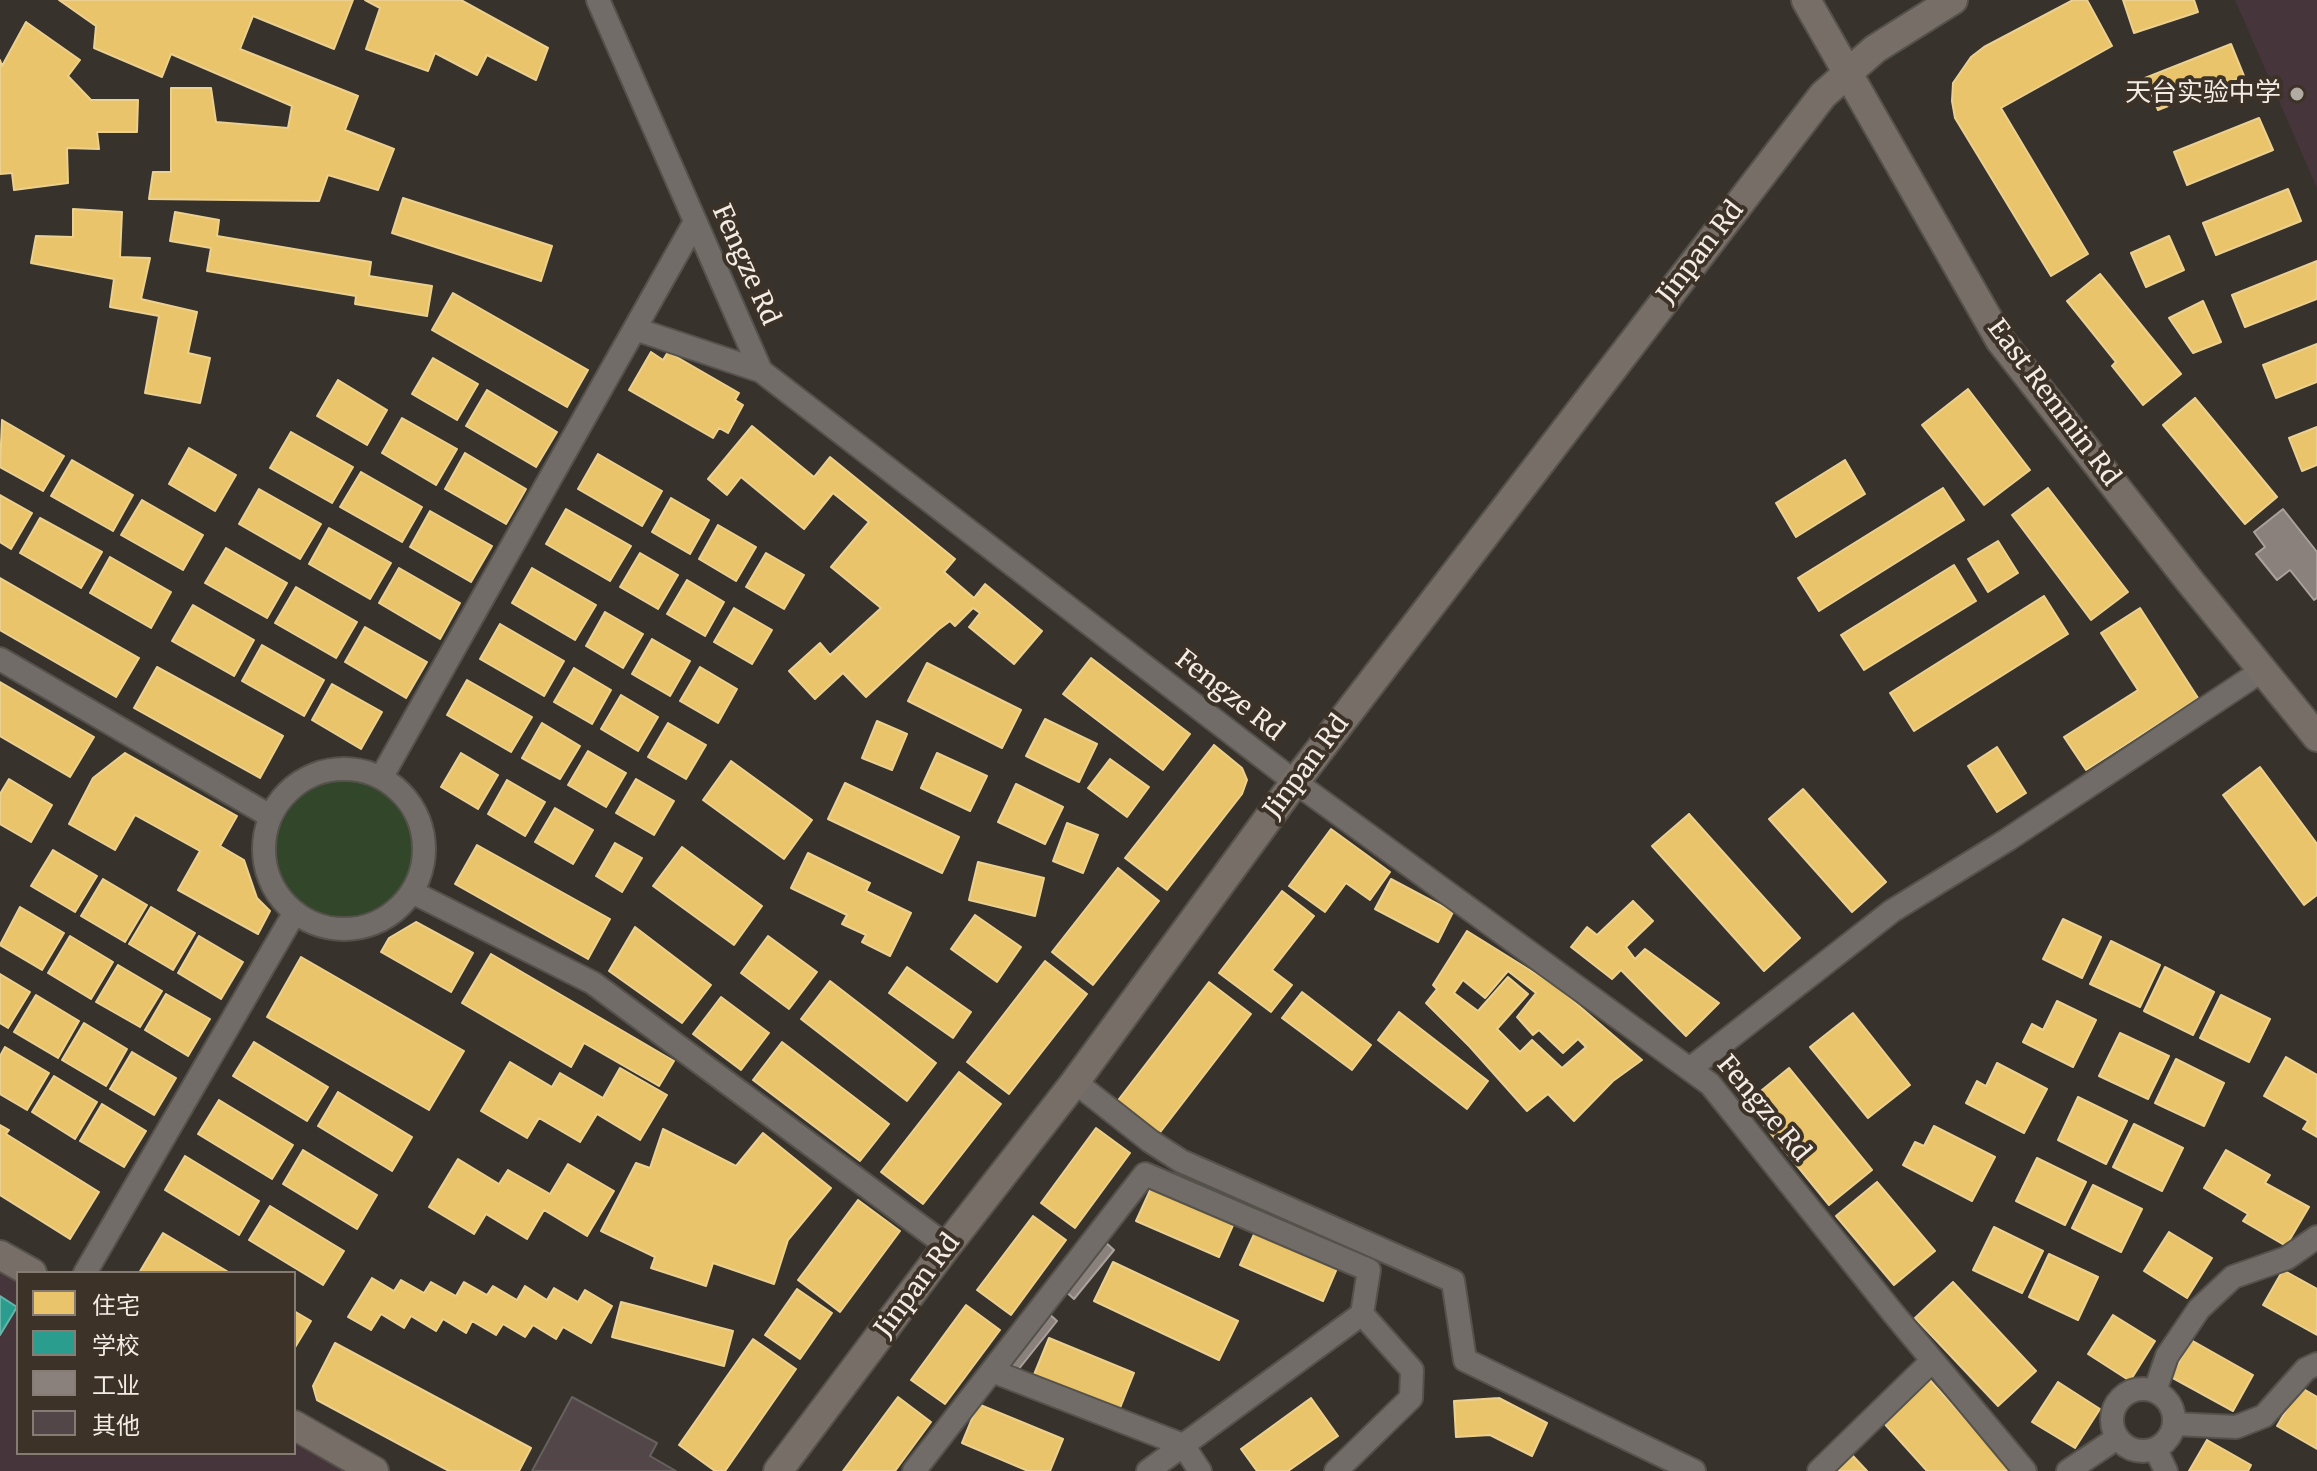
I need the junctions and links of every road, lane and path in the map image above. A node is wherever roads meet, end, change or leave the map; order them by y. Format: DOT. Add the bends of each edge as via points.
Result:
graph roads {
  1 [pos="598,0"];
  2 [pos="1806,0"];
  3 [pos="1953,0"];
  4 [pos="1846,72"];
  5 [pos="695,222"];
  6 [pos="635,329"];
  7 [pos="761,371"];
  8 [pos="0,659"];
  9 [pos="2263,670"];
  10 [pos="2313,722"];
  11 [pos="381,778"];
  12 [pos="1295,782"];
  13 [pos="270,816"];
  14 [pos="412,892"];
  15 [pos="295,912"];
  16 [pos="1691,1068"];
  17 [pos="1075,1082"];
  18 [pos="2317,1237"];
  19 [pos="947,1246"];
  20 [pos="0,1255"];
  21 [pos="28,1271"];
  22 [pos="86,1271"];
  23 [pos="1362,1314"];
  24 [pos="1932,1361"];
  25 [pos="2317,1364"];
  26 [pos="992,1371"];
  27 [pos="2155,1391"];
  28 [pos="2175,1424"];
  29 [pos="296,1426"];
  30 [pos="2117,1438"];
  31 [pos="1183,1445"];
  32 [pos="2156,1450"];
  33 [pos="374,1471"];
  34 [pos="778,1471"];
  35 [pos="914,1471"];
  36 [pos="1148,1471"];
  37 [pos="1200,1471"];
  38 [pos="1336,1471"];
  39 [pos="1694,1471"];
  40 [pos="1819,1471"];
  41 [pos="2025,1471"];
  42 [pos="2068,1471"];
  43 [pos="2166,1471"];
  1 -- 5 [label="street, Fengze Rd"];
  2 -- 4 [label="main road, East Renmin Rd"];
  3 -- 4 [label="main road, Jinpan Rd"];
  4 -- 9 [label="main road, East Renmin Rd" via="2000,340"];
  4 -- 12 [label="main road, Jinpan Rd" via="1823,95"];
  5 -- 6 [label="street"];
  5 -- 7 [label="street, Fengze Rd"];
  6 -- 7 [label="street"];
  6 -- 11 [label="street"];
  7 -- 12 [label="street, Fengze Rd"];
  8 -- 13 [label="street"];
  9 -- 10 [label="main road, East Renmin Rd"];
  9 -- 16 [label="street" via="1892,911"];
  11 -- 13 [label="street" via="356,769 330,769 305,778 284,794"];
  11 -- 14 [label="street" via="402,794 417,816 424,841 422,867"];
  12 -- 16 [label="street, Fengze Rd"];
  12 -- 17 [label="main road, Jinpan Rd"];
  13 -- 15 [label="street" via="263,842 266,869 277,893"];
  14 -- 15 [label="street" via="371,924 345,929 318,925"];
  14 -- 19 [label="street" via="593,983"];
  15 -- 22 [label="street"];
  16 -- 24 [label="street, Fengze Rd" via="1710,1084"];
  17 -- 19 [label="main road, Jinpan Rd"];
  17 -- 39 [label="street" via="1181,1161 1453,1281 1465,1360"];
  18 -- 27 [label="street" via="2287,1258 2233,1277 2222,1287 2199,1309 2167,1356"];
  19 -- 34 [label="main road, Jinpan Rd"];
  20 -- 21 [label="main road"];
  23 -- 26 [label="street" via="1369,1270 1145,1174"];
  23 -- 31 [label="street"];
  23 -- 38 [label="street" via="1412,1370 1411,1398"];
  24 -- 40 [label="street"];
  24 -- 41 [label="street, Fengze Rd"];
  25 -- 28 [label="street" via="2306,1369 2264,1416 2236,1427"];
  26 -- 31 [label="street"];
  26 -- 35 [label="street"];
  27 -- 28 [label="street" via="2170,1404"];
  27 -- 30 [label="street" via="2135,1390 2118,1400 2111,1419"];
  28 -- 32 [label="street"];
  29 -- 33 [label="main road"];
  30 -- 32 [label="street" via="2134,1451"];
  30 -- 42 [label="street"];
  31 -- 36 [label="street"];
  31 -- 37 [label="street"];
  32 -- 43 [label="street"];
}
